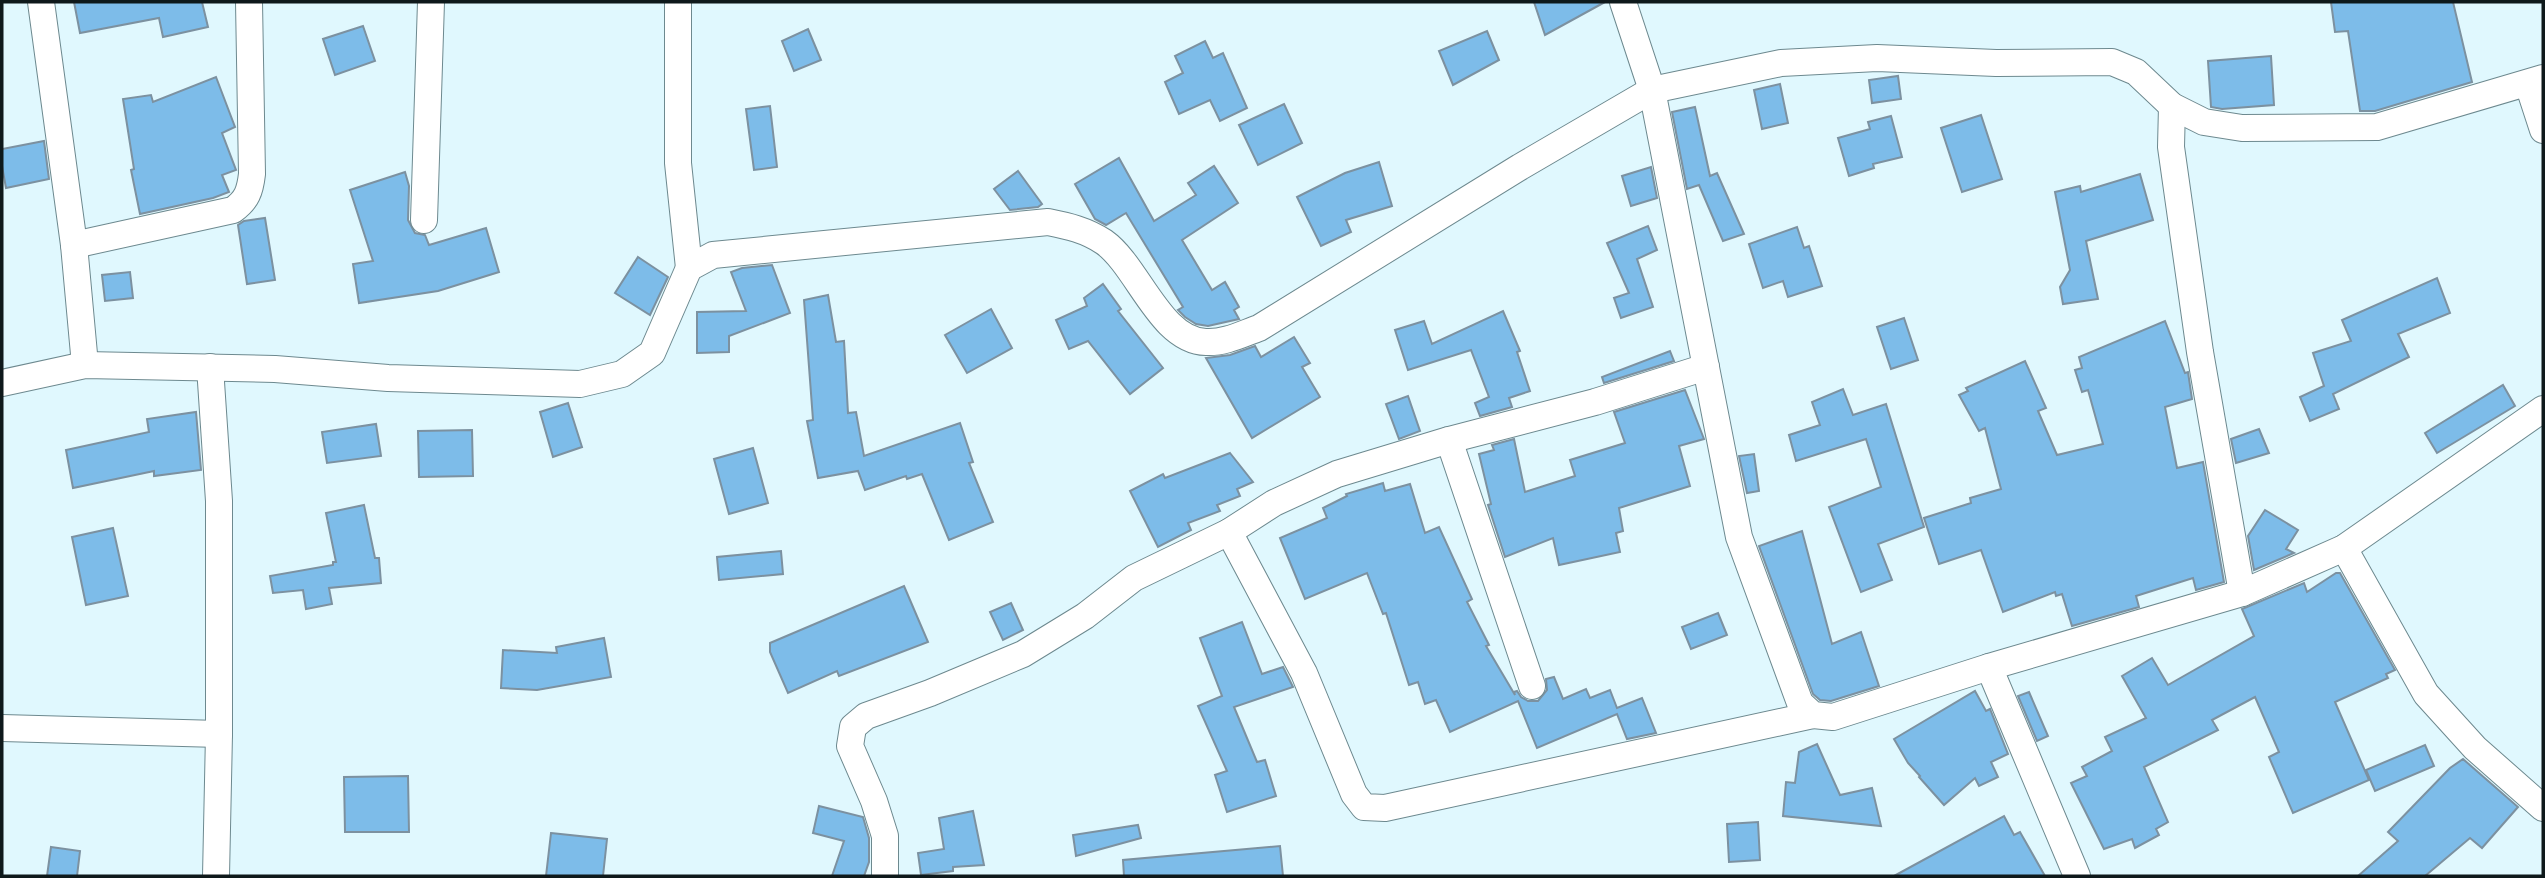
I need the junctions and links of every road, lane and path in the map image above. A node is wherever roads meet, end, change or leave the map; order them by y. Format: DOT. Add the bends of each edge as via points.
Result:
graph roads {
  1 [pos="41,2"];
  2 [pos="249,2"];
  3 [pos="431,2"];
  4 [pos="678,2"];
  5 [pos="1623,2"];
  6 [pos="2535,81"];
  7 [pos="1652,90"];
  8 [pos="2172,106"];
  9 [pos="2543,130"];
  10 [pos="424,220"];
  11 [pos="74,245"];
  12 [pos="689,268"];
  13 [pos="85,365"];
  14 [pos="1706,367"];
  15 [pos="210,368"];
  16 [pos="2,383"];
  17 [pos="2543,409"];
  18 [pos="1449,440"];
  19 [pos="1229,532"];
  20 [pos="2344,548"];
  21 [pos="2242,593"];
  22 [pos="1989,667"];
  23 [pos="1532,686"];
  24 [pos="1813,715"];
  25 [pos="2,728"];
  26 [pos="219,734"];
  27 [pos="2543,808"];
  28 [pos="216,876"];
  29 [pos="885,876"];
  30 [pos="2077,876"];
  1 -- 11 [label="street"];
  2 -- 11 [label="street" via="252,174 244,202 233,210"];
  3 -- 10 [label="street"];
  4 -- 12 [label="street" via="678,163"];
  5 -- 7 [label="street"];
  6 -- 8 [label="street" via="2377,127 2242,128 2204,122"];
  6 -- 9 [label="street"];
  7 -- 8 [label="street" via="1781,63 1877,58 2112,61 2136,72"];
  7 -- 12 [label="street" via="1259,328 1216,342 1193,340 1170,324 1105,243 1076,228 1048,222 713,255"];
  7 -- 14 [label="street"];
  8 -- 21 [label="street" via="2171,147 2200,352"];
  11 -- 13 [label="street"];
  12 -- 15 [label="street" via="652,353 622,374 580,384"];
  13 -- 15 [label="street"];
  13 -- 16 [label="street"];
  14 -- 18 [label="street"];
  14 -- 24 [label="street" via="1739,537 1800,703"];
  15 -- 26 [label="street" via="219,501"];
  17 -- 20 [label="street"];
  18 -- 19 [label="street" via="1337,474 1274,503"];
  18 -- 23 [label="street"];
  19 -- 24 [label="street" via="1304,673 1353,794 1364,807 1385,808"];
  19 -- 29 [label="street" via="1134,578 1085,617 1023,654 866,716 853,727 850,746 885,836"];
  20 -- 21 [label="street"];
  20 -- 27 [label="street" via="2426,694 2475,748"];
  21 -- 22 [label="street"];
  22 -- 24 [label="street" via="1833,717"];
  22 -- 30 [label="street"];
  25 -- 26 [label="street"];
  26 -- 28 [label="street"];
}
